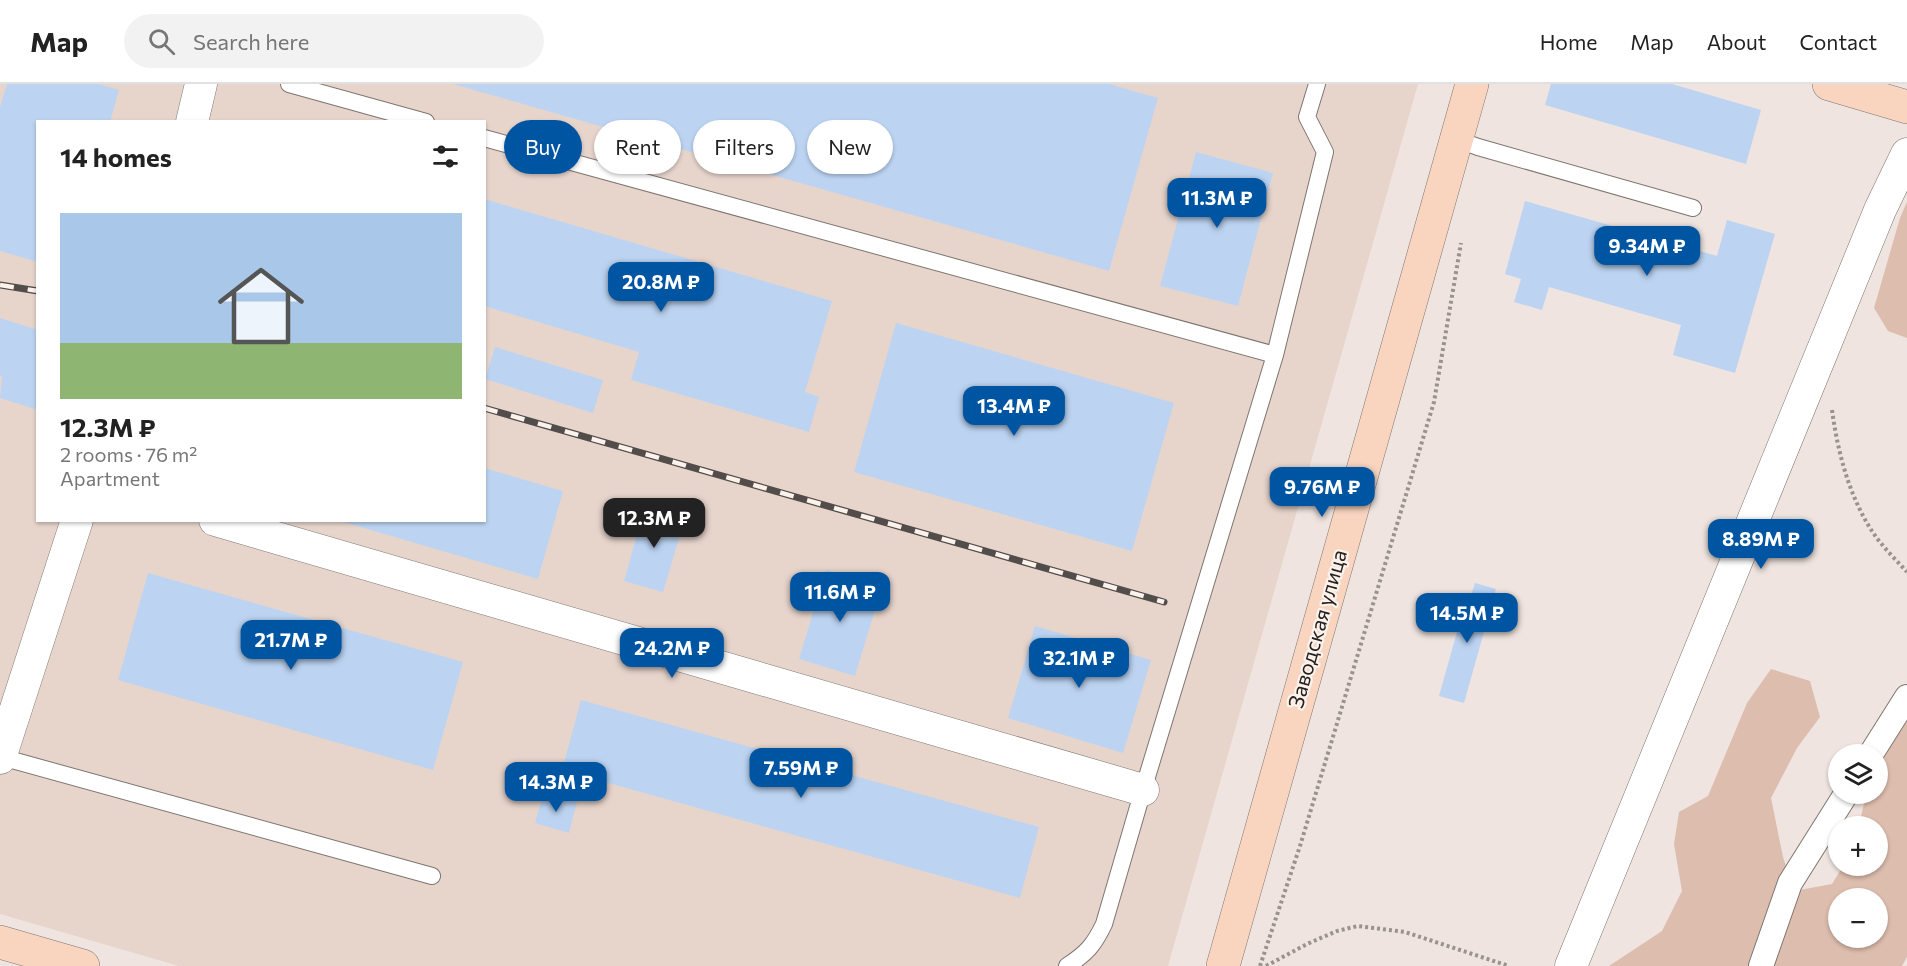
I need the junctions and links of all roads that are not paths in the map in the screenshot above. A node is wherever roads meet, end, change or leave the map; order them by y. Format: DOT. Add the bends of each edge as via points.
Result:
graph roads {
  1 [pos="201,84"];
  2 [pos="289,84"];
  3 [pos="1317,84"];
  4 [pos="1472,84"];
  5 [pos="1836,86"];
  6 [pos="1907,107"];
  7 [pos="192,120"];
  8 [pos="419,120"];
  9 [pos="486,139"];
  10 [pos="1456,139"];
  11 [pos="1907,154"];
  12 [pos="1693,208"];
  13 [pos="1275,355"];
  14 [pos="76,522"];
  15 [pos="222,522"];
  16 [pos="1907,697"];
  17 [pos="1877,744"];
  18 [pos="0,758"];
  19 [pos="1143,790"];
  20 [pos="1840,804"];
  21 [pos="432,876"];
  22 [pos="0,942"];
  23 [pos="83,966"];
  24 [pos="1067,966"];
  25 [pos="1222,966"];
  26 [pos="1571,966"];
  27 [pos="1761,966"];
  1 -- 7 [label="street"];
  2 -- 8 [label="lane"];
  3 -- 13 [label="lane" via="1307,117 1325,152"];
  4 -- 10 [label="main road, Заводская улица"];
  5 -- 6 [label="main road"];
  9 -- 13 [label="lane"];
  10 -- 12 [label="lane"];
  10 -- 25 [label="main road, Заводская улица"];
  11 -- 26 [label="street" via="1880,210"];
  13 -- 19 [label="lane"];
  14 -- 18 [label="street"];
  15 -- 19 [label="street"];
  16 -- 17 [label="street"];
  18 -- 21 [label="lane"];
  19 -- 24 [label="lane" via="1104,924 1095,943"];
  20 -- 27 [label="street" via="1790,883"];
  22 -- 23 [label="main road"];
}
